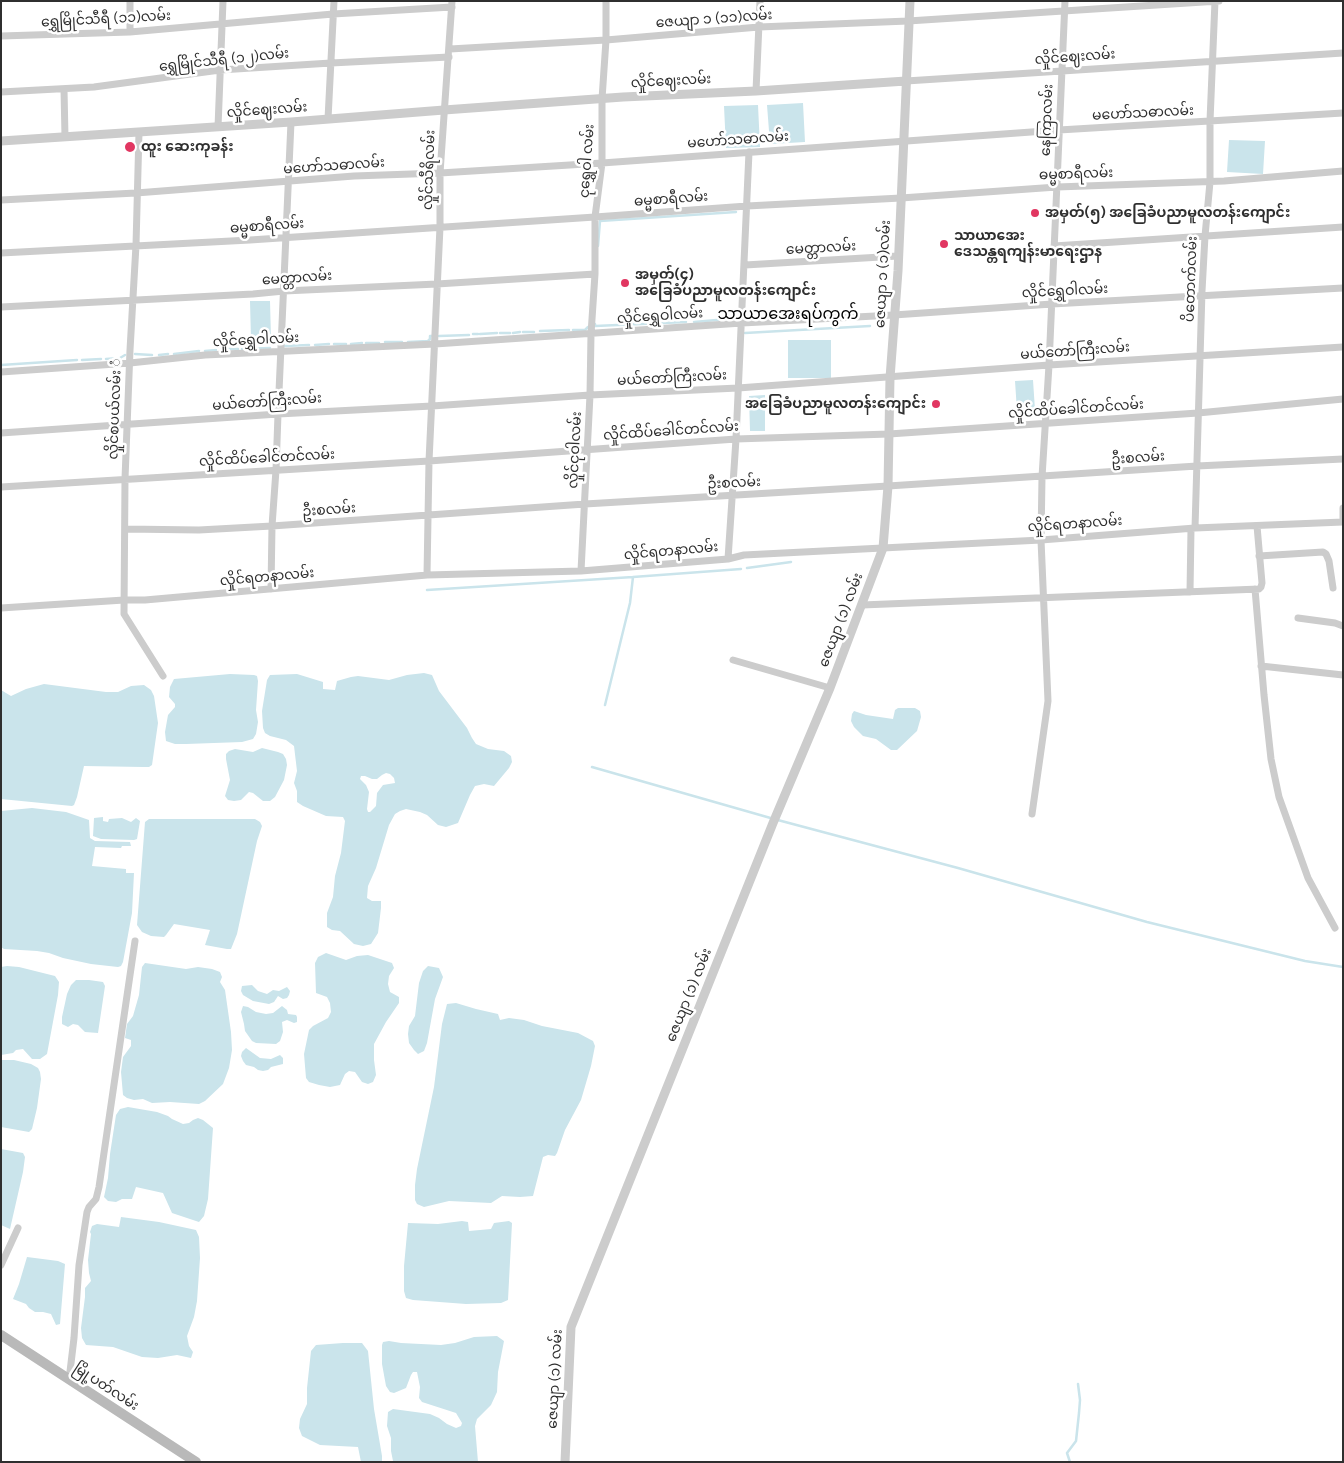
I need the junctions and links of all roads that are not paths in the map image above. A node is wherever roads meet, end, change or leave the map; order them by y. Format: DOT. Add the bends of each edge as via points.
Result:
graph roads {
  1 [pos="130,1"];
  2 [pos="223,1"];
  3 [pos="334,1"];
  4 [pos="606,1"];
  5 [pos="760,1"];
  6 [pos="910,1"];
  7 [pos="1065,1"];
  8 [pos="1215,1"];
  9 [pos="1219,1"];
  10 [pos="452,4"];
  11 [pos="1064,10"];
  12 [pos="333,14"];
  13 [pos="908,21"];
  14 [pos="222,24"];
  15 [pos="759,27"];
  16 [pos="130,32"];
  17 [pos="1,36"];
  18 [pos="606,40"];
  19 [pos="449,53"];
  20 [pos="1343,53"];
  21 [pos="1212,62"];
  22 [pos="331,63"];
  23 [pos="220,70"];
  24 [pos="1062,72"];
  25 [pos="906,81"];
  26 [pos="64,89"];
  27 [pos="756,91"];
  28 [pos="1,92"];
  29 [pos="602,99"];
  30 [pos="444,110"];
  31 [pos="1343,114"];
  32 [pos="328,119"];
  33 [pos="290,122"];
  34 [pos="1210,122"];
  35 [pos="218,127"];
  36 [pos="1059,130"];
  37 [pos="139,132"];
  38 [pos="65,137"];
  39 [pos="1,141"];
  40 [pos="904,141"];
  41 [pos="749,152"];
  42 [pos="602,163"];
  43 [pos="1343,171"];
  44 [pos="440,173"];
  45 [pos="288,181"];
  46 [pos="1210,182"];
  47 [pos="1057,187"];
  48 [pos="136,193"];
  49 [pos="901,198"];
  50 [pos="1,200"];
  51 [pos="747,206"];
  52 [pos="595,217"];
  53 [pos="1343,227"];
  54 [pos="440,228"];
  55 [pos="1205,236"];
  56 [pos="285,237"];
  57 [pos="136,246"];
  58 [pos="1054,246"];
  59 [pos="1,253"];
  60 [pos="898,256"];
  61 [pos="744,265"];
  62 [pos="595,274"];
  63 [pos="437,284"];
  64 [pos="1343,288"];
  65 [pos="284,290"];
  66 [pos="1202,296"];
  67 [pos="133,300"];
  68 [pos="1052,304"];
  69 [pos="1,307"];
  70 [pos="894,315"];
  71 [pos="742,323"];
  72 [pos="591,329"];
  73 [pos="435,340"];
  74 [pos="1343,347"];
  75 [pos="281,352"];
  76 [pos="1201,356"];
  77 [pos="130,363"];
  78 [pos="1049,365"];
  79 [pos="1,372"];
  80 [pos="890,378"];
  81 [pos="738,388"];
  82 [pos="590,394"];
  83 [pos="1343,399"];
  84 [pos="432,406"];
  85 [pos="1198,413"];
  86 [pos="278,414"];
  87 [pos="1046,423"];
  88 [pos="127,424"];
  89 [pos="1,433"];
  90 [pos="889,434"];
  91 [pos="736,439"];
  92 [pos="587,449"];
  93 [pos="1343,459"];
  94 [pos="429,461"];
  95 [pos="1197,466"];
  96 [pos="276,470"];
  97 [pos="1042,477"];
  98 [pos="125,479"];
  99 [pos="888,486"];
  100 [pos="1,487"];
  101 [pos="733,496"];
  102 [pos="585,504"];
  103 [pos="1343,508"];
  104 [pos="428,516"];
  105 [pos="1343,522"];
  106 [pos="272,526"];
  107 [pos="1257,526"];
  108 [pos="126,529"];
  109 [pos="1193,529"];
  110 [pos="1041,540"];
  111 [pos="883,548"];
  112 [pos="1260,556"];
  113 [pos="728,559"];
  114 [pos="581,571"];
  115 [pos="426,575"];
  116 [pos="1333,588"];
  117 [pos="271,589"];
  118 [pos="1255,590"];
  119 [pos="1190,592"];
  120 [pos="1043,598"];
  121 [pos="124,600"];
  122 [pos="862,604"];
  123 [pos="1,608"];
  124 [pos="1298,618"];
  125 [pos="1343,626"];
  126 [pos="733,660"];
  127 [pos="1261,666"];
  128 [pos="1343,674"];
  129 [pos="163,676"];
  130 [pos="830,688"];
  131 [pos="1032,814"];
  132 [pos="1335,928"];
  133 [pos="135,941"];
  134 [pos="18,1228"];
  135 [pos="1,1265"];
  136 [pos="1,1335"];
  137 [pos="69,1380"];
  138 [pos="196,1462"];
  139 [pos="565,1462"];
  1 -- 16 [label="street"];
  2 -- 14 [label="street"];
  3 -- 12 [label="street"];
  4 -- 18 [label="street, ငုရွှေဝါ လမ်း"];
  5 -- 15 [label="street"];
  6 -- 13 [label="street, ဇေယျာ ၁ (၁)လမ်း"];
  7 -- 11 [label="street, နေကြာလမ်း"];
  8 -- 9 [label="street, ဇေယျာ ၁ (၁၁)လမ်း"];
  8 -- 11 [label="street, ဇေယျာ ၁ (၁၁)လမ်း"];
  8 -- 21 [label="street, ပိတောက်လမ်း"];
  10 -- 12 [label="street, ရွှေမြိုင်သီရီ (၁၁)လမ်း"];
  10 -- 19 [label="street, လှိုင်သီရိလမ်း"];
  11 -- 13 [label="street, ဇေယျာ ၁ (၁၁)လမ်း"];
  11 -- 24 [label="street, နေကြာလမ်း"];
  12 -- 14 [label="street, ရွှေမြိုင်သီရီ (၁၁)လမ်း"];
  12 -- 22 [label="street"];
  13 -- 15 [label="street, ဇေယျာ ၁ (၁၁)လမ်း"];
  13 -- 25 [label="street, ဇေယျာ ၁ (၁)လမ်း"];
  14 -- 16 [label="street, ရွှေမြိုင်သီရီ (၁၁)လမ်း"];
  14 -- 23 [label="street"];
  15 -- 18 [label="street, ဇေယျာ ၁ (၁၁)လမ်း"];
  15 -- 27 [label="street"];
  16 -- 17 [label="street, ရွှေမြိုင်သီရီ (၁၁)လမ်း"];
  18 -- 19 [label="street, ဇေယျာ ၁ (၁၁)လမ်း"];
  18 -- 29 [label="street, ငုရွှေဝါ လမ်း"];
  19 -- 22 [label="street, ရွှေမြိုင်သီရီ (၁၂)လမ်း"];
  19 -- 30 [label="street, လှိုင်သီရိလမ်း"];
  20 -- 21 [label="street, လှိုင်ဈေးလမ်း"];
  21 -- 24 [label="street, လှိုင်ဈေးလမ်း"];
  21 -- 34 [label="street, ပိတောက်လမ်း"];
  22 -- 23 [label="street, ရွှေမြိုင်သီရီ (၁၂)လမ်း"];
  22 -- 32 [label="street"];
  23 -- 26 [label="street, ရွှေမြိုင်သီရီ (၁၂)လမ်း"];
  23 -- 35 [label="street"];
  24 -- 25 [label="street, လှိုင်ဈေးလမ်း"];
  24 -- 36 [label="street, နေကြာလမ်း"];
  25 -- 27 [label="street, လှိုင်ဈေးလမ်း"];
  25 -- 40 [label="street, ဇေယျာ ၁ (၁)လမ်း"];
  26 -- 28 [label="street, ရွှေမြိုင်သီရီ (၁၂)လမ်း"];
  26 -- 38 [label="street"];
  27 -- 29 [label="street, လှိုင်ဈေးလမ်း"];
  29 -- 30 [label="street, လှိုင်ဈေးလမ်း"];
  29 -- 42 [label="street, ငုရွှေဝါ လမ်း"];
  30 -- 32 [label="street, လှိုင်ဈေးလမ်း"];
  30 -- 44 [label="street, လှိုင်သီရိလမ်း"];
  31 -- 34 [label="street, မဟော်သဓာလမ်း"];
  32 -- 33 [label="street, လှိုင်ဈေးလမ်း"];
  33 -- 35 [label="street, လှိုင်ဈေးလမ်း"];
  33 -- 45 [label="street"];
  34 -- 36 [label="street, မဟော်သဓာလမ်း"];
  34 -- 46 [label="street, ပိတောက်လမ်း"];
  35 -- 37 [label="street, လှိုင်ဈေးလမ်း"];
  36 -- 40 [label="street, မဟော်သဓာလမ်း"];
  36 -- 47 [label="street, နေကြာလမ်း"];
  37 -- 38 [label="street, လှိုင်ဈေးလမ်း"];
  37 -- 48 [label="street, လှိုင်စပယ်လမ်း ံ"];
  38 -- 39 [label="street, လှိုင်ဈေးလမ်း"];
  40 -- 41 [label="street, မဟော်သဓာလမ်း"];
  40 -- 49 [label="street, ဇေယျာ ၁ (၁)လမ်း"];
  41 -- 42 [label="street, မဟော်သဓာလမ်း"];
  41 -- 51 [label="street"];
  42 -- 44 [label="street, မဟော်သဓာလမ်း"];
  42 -- 52 [label="street, ငုရွှေဝါ လမ်း"];
  43 -- 46 [label="street, ဓမ္မစာရီလမ်း"];
  44 -- 45 [label="street, မဟော်သဓာလမ်း"];
  44 -- 54 [label="street, လှိုင်သီရိလမ်း"];
  45 -- 48 [label="street, မဟော်သဓာလမ်း"];
  45 -- 56 [label="street"];
  46 -- 47 [label="street, ဓမ္မစာရီလမ်း"];
  46 -- 55 [label="street, ပိတောက်လမ်း"];
  47 -- 49 [label="street, ဓမ္မစာရီလမ်း"];
  47 -- 58 [label="street, နေကြာလမ်း"];
  48 -- 50 [label="street"];
  48 -- 57 [label="street, လှိုင်စပယ်လမ်း ံ"];
  49 -- 51 [label="street, ဓမ္မစာရီလမ်း"];
  49 -- 60 [label="street, ဇေယျာ ၁ (၁)လမ်း"];
  51 -- 52 [label="street, ဓမ္မစာရီလမ်း"];
  51 -- 61 [label="street"];
  52 -- 54 [label="street, ဓမ္မစာရီလမ်း"];
  52 -- 62 [label="street, ငုရွှေဝါ လမ်း"];
  53 -- 55 [label="street"];
  54 -- 56 [label="street, ဓမ္မစာရီလမ်း"];
  54 -- 63 [label="street, လှိုင်သီရိလမ်း"];
  55 -- 58 [label="street"];
  55 -- 66 [label="street, ပိတောက်လမ်း"];
  56 -- 57 [label="street, ဓမ္မစာရီလမ်း"];
  56 -- 65 [label="street"];
  57 -- 59 [label="street, ဓမ္မစာရီလမ်း"];
  57 -- 67 [label="street, လှိုင်စပယ်လမ်း ံ"];
  58 -- 68 [label="street, နေကြာလမ်း"];
  60 -- 61 [label="street, မေတ္တာလမ်း"];
  60 -- 70 [label="street, ဇေယျာ ၁ (၁)လမ်း"];
  61 -- 71 [label="street"];
  62 -- 63 [label="street, မေတ္တာလမ်း"];
  62 -- 72 [label="street, ငုရွှေဝါ လမ်း"];
  63 -- 65 [label="street, မေတ္တာလမ်း"];
  63 -- 73 [label="street, လှိုင်သီရိလမ်း"];
  64 -- 66 [label="street, လှိုင်ရွှေဝါလမ်း"];
  65 -- 67 [label="street, မေတ္တာလမ်း"];
  65 -- 75 [label="street"];
  66 -- 68 [label="street, လှိုင်ရွှေဝါလမ်း"];
  66 -- 76 [label="street, ပိတောက်လမ်း"];
  67 -- 69 [label="street, မေတ္တာလမ်း"];
  67 -- 77 [label="street, လှိုင်စပယ်လမ်း ံ"];
  68 -- 70 [label="street, လှိုင်ရွှေဝါလမ်း"];
  68 -- 78 [label="street, နေကြာလမ်း"];
  70 -- 71 [label="street, လှိုင်ရွှေဝါလမ်း"];
  70 -- 80 [label="street, ဇေယျာ ၁ (၁)လမ်း"];
  71 -- 72 [label="street, လှိုင်ရွှေဝါလမ်း"];
  71 -- 81 [label="street"];
  72 -- 73 [label="street, လှိုင်ရွှေဝါလမ်း"];
  72 -- 82 [label="street, လှိုင်ငုဝါလမ်း"];
  73 -- 75 [label="street, လှိုင်ရွှေဝါလမ်း"];
  73 -- 84 [label="street, လှိုင်သီရိလမ်း"];
  74 -- 76 [label="street, မယ်တော်ကြီးလမ်း"];
  75 -- 77 [label="street, လှိုင်ရွှေဝါလမ်း" via="205,355"];
  75 -- 86 [label="street"];
  76 -- 78 [label="street, မယ်တော်ကြီးလမ်း"];
  76 -- 85 [label="street, ပိတောက်လမ်း"];
  77 -- 79 [label="street, လှိုင်ရွှေဝါလမ်း"];
  77 -- 88 [label="street, လှိုင်စပယ်လမ်း ံ"];
  78 -- 80 [label="street, မယ်တော်ကြီးလမ်း"];
  78 -- 87 [label="street, နေကြာလမ်း"];
  80 -- 81 [label="street, မယ်တော်ကြီးလမ်း"];
  80 -- 90 [label="street, ဇေယျာ ၁ (၁)လမ်း"];
  81 -- 82 [label="street, မယ်တော်ကြီးလမ်း"];
  81 -- 91 [label="street"];
  82 -- 84 [label="street, မယ်တော်ကြီးလမ်း"];
  82 -- 92 [label="street, လှိုင်ငုဝါလမ်း"];
  83 -- 85 [label="street, လှိုင်ထိပ်ခေါင်တင်လမ်း"];
  84 -- 86 [label="street, မယ်တော်ကြီးလမ်း"];
  84 -- 94 [label="street, လှိုင်သီရိလမ်း"];
  85 -- 87 [label="street, လှိုင်ထိပ်ခေါင်တင်လမ်း"];
  85 -- 95 [label="street, ပိတောက်လမ်း"];
  86 -- 88 [label="street, မယ်တော်ကြီးလမ်း"];
  86 -- 96 [label="street"];
  87 -- 90 [label="street, လှိုင်ထိပ်ခေါင်တင်လမ်း"];
  87 -- 97 [label="street, နေကြာလမ်း"];
  88 -- 89 [label="street, မယ်တော်ကြီးလမ်း"];
  88 -- 98 [label="street, လှိုင်စပယ်လမ်း ံ"];
  90 -- 91 [label="street, လှိုင်ထိပ်ခေါင်တင်လမ်း"];
  90 -- 99 [label="street, ဇေယျာ ၁ (၁)လမ်း"];
  91 -- 92 [label="street, လှိုင်ထိပ်ခေါင်တင်လမ်း"];
  91 -- 101 [label="street"];
  92 -- 94 [label="street, လှိုင်ထိပ်ခေါင်တင်လမ်း"];
  92 -- 102 [label="street, လှိုင်ငုဝါလမ်း"];
  93 -- 95 [label="street, ဦးစလမ်း"];
  94 -- 96 [label="street, လှိုင်ထိပ်ခေါင်တင်လမ်း"];
  94 -- 104 [label="street, လှိုင်သီရိလမ်း"];
  95 -- 97 [label="street, ဦးစလမ်း"];
  95 -- 109 [label="street, ပိတောက်လမ်း"];
  96 -- 98 [label="street, လှိုင်ထိပ်ခေါင်တင်လမ်း"];
  96 -- 106 [label="street"];
  97 -- 99 [label="street, ဦးစလမ်း"];
  97 -- 110 [label="street, နေကြာလမ်း"];
  98 -- 100 [label="street, လှိုင်ထိပ်ခေါင်တင်လမ်း"];
  98 -- 108 [label="street, လှိုင်စပယ်လမ်း ံ"];
  99 -- 101 [label="street, ဦးစလမ်း"];
  99 -- 111 [label="street, ဇေယျာ ၁ (၁)လမ်း"];
  101 -- 102 [label="street, ဦးစလမ်း"];
  101 -- 113 [label="street"];
  102 -- 104 [label="street, ဦးစလမ်း"];
  102 -- 114 [label="street, လှိုင်ငုဝါလမ်း"];
  103 -- 105 [label="street"];
  104 -- 106 [label="street, ဦးစလမ်း"];
  104 -- 115 [label="street, လှိုင်သီရိလမ်း"];
  105 -- 107 [label="street, လှိုင်ရတနာလမ်း"];
  106 -- 108 [label="street, ဦးစလမ်း"];
  106 -- 117 [label="street"];
  107 -- 109 [label="street, လှိုင်ရတနာလမ်း"];
  107 -- 112 [label="street"];
  108 -- 121 [label="street, လှိုင်စပယ်လမ်း ံ"];
  109 -- 110 [label="street, လှိုင်ရတနာလမ်း"];
  109 -- 119 [label="street, ပိတောက်လမ်း"];
  110 -- 111 [label="street, လှိုင်ရတနာလမ်း"];
  110 -- 120 [label="street, နေကြာလမ်း"];
  111 -- 113 [label="street, လှိုင်ရတနာလမ်း"];
  111 -- 122 [label="street, ဇေယျာ (၁) လမ်း"];
  112 -- 116 [label="street" via="1323,552 1329,561"];
  112 -- 118 [label="street" via="1262,584"];
  113 -- 114 [label="street, လှိုင်ရတနာလမ်း"];
  114 -- 115 [label="street, လှိုင်ရတနာလမ်း"];
  115 -- 117 [label="street, လှိုင်ရတနာလမ်း"];
  117 -- 121 [label="street, လှိုင်ရတနာလမ်း"];
  118 -- 119 [label="street"];
  118 -- 127 [label="street"];
  119 -- 120 [label="street"];
  120 -- 122 [label="street"];
  120 -- 131 [label="street, နေကြာလမ်း" via="1048,701"];
  121 -- 123 [label="street, လှိုင်ရတနာလမ်း"];
  121 -- 129 [label="street, လှိုင်စပယ်လမ်း ံ" via="124,614"];
  122 -- 130 [label="street, ဇေယျာ (၁) လမ်း"];
  124 -- 125 [label="street"];
  126 -- 130 [label="street"];
  127 -- 128 [label="street"];
  127 -- 132 [label="street" via="1270,759 1279,797 1308,878"];
  130 -- 139 [label="street, ဇေယျာ (၁) လမ်း" via="571,1327"];
  133 -- 137 [label="street" via="99,1187 87,1212 79,1265"];
  134 -- 135 [label="street"];
  136 -- 137 [label="main road, မြို့ပတ်လမ်း"];
  137 -- 138 [label="main road, မြို့ပတ်လမ်း"];
}
